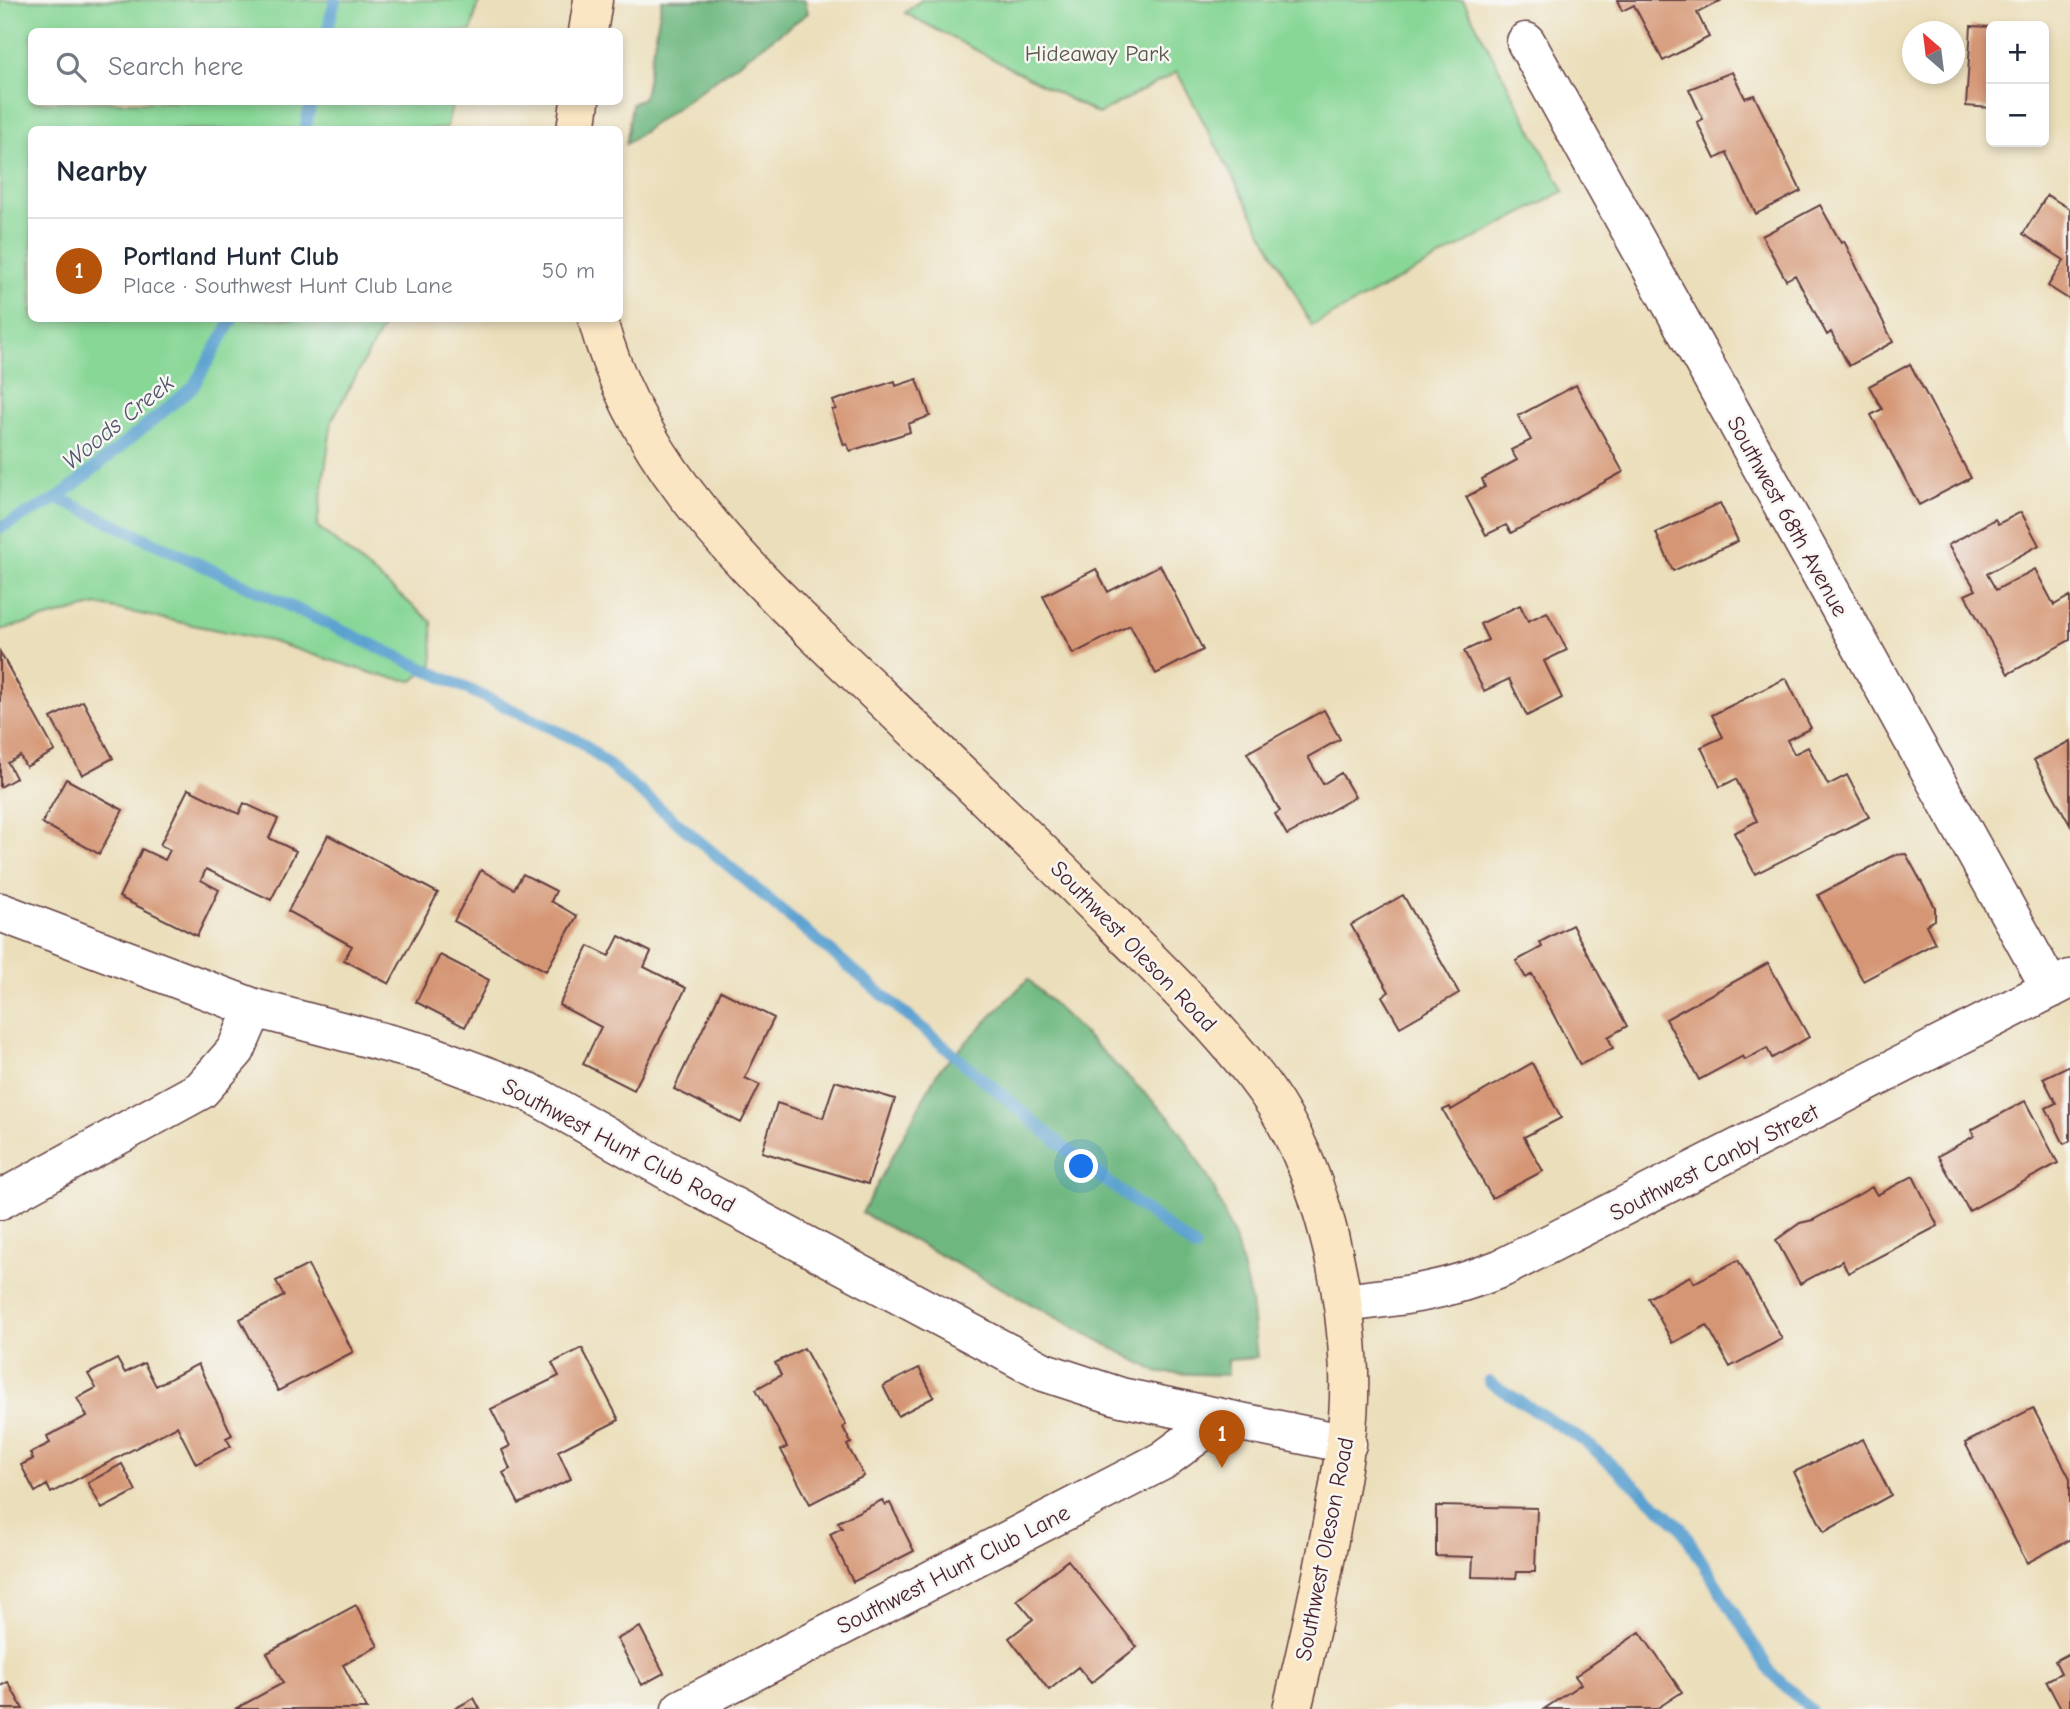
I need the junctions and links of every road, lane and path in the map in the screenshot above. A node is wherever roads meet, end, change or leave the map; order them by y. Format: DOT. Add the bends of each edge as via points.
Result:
graph roads {
  1 [pos="593,0"];
  2 [pos="589,28"];
  3 [pos="1526,42"];
  4 [pos="580,105"];
  5 [pos="577,126"];
  6 [pos="598,322"];
  7 [pos="0,912"];
  8 [pos="2060,984"];
  9 [pos="254,1008"];
  10 [pos="0,1200"];
  11 [pos="1343,1303"];
  12 [pos="1219,1419"];
  13 [pos="1347,1444"];
  14 [pos="681,1709"];
  15 [pos="1292,1709"];
  1 -- 2 [label="main road"];
  3 -- 8 [label="street, Southwest 68th Avenue"];
  4 -- 5 [label="main road"];
  6 -- 11 [label="main road, Southwest Oleson Road" via="611,365 634,413 691,504 800,619 1208,1018 1269,1094 1303,1160 1328,1232"];
  7 -- 9 [label="street, Southwest Hunt Club Road"];
  8 -- 11 [label="street, Southwest Canby Street" via="1502,1268 1460,1286 1417,1296"];
  9 -- 10 [label="street" via="236,1050 201,1090"];
  9 -- 12 [label="street, Southwest Hunt Club Road" via="428,1054 529,1092 1012,1357 1121,1397"];
  11 -- 13 [label="main road, Southwest Oleson Road" via="1349,1373"];
  12 -- 13 [label="street"];
  12 -- 14 [label="street, Southwest Hunt Club Lane" via="1162,1461"];
  13 -- 15 [label="main road, Southwest Oleson Road"];
}
